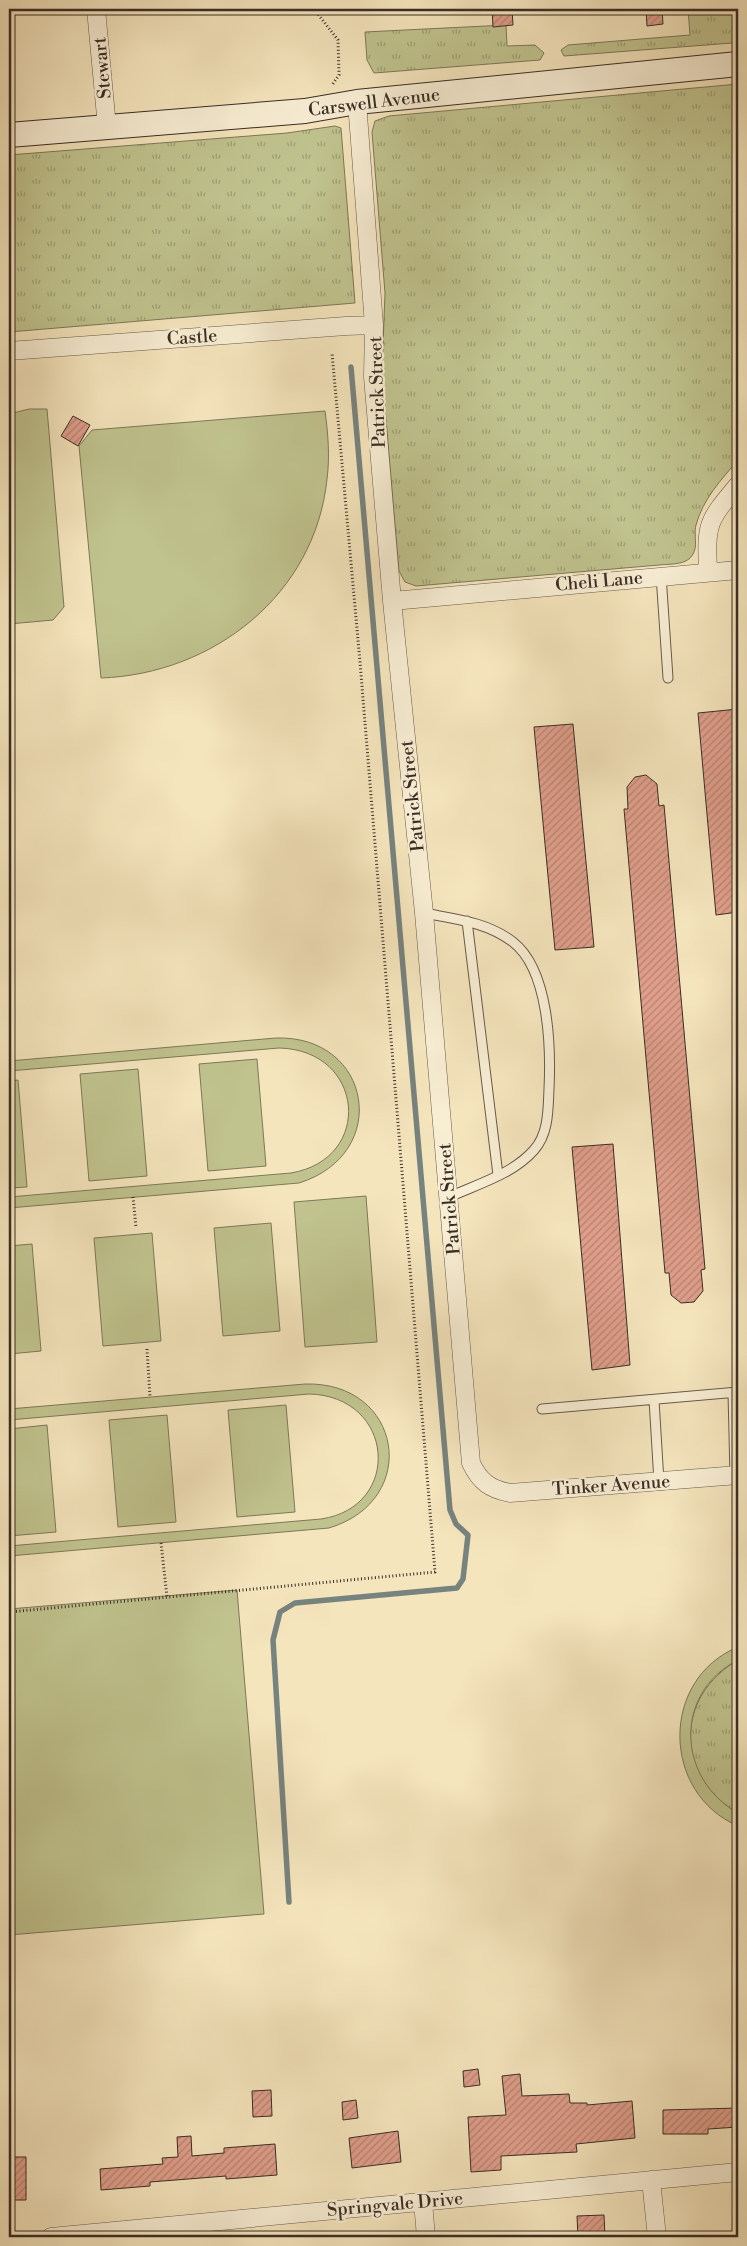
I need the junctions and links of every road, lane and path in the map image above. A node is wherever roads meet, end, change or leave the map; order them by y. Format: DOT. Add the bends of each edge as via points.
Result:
graph roads {
  1 [pos="96,9"];
  2 [pos="314,9"];
  3 [pos="738,64"];
  4 [pos="326,88"];
  5 [pos="358,102"];
  6 [pos="107,127"];
  7 [pos="9,135"];
  8 [pos="374,326"];
  9 [pos="9,351"];
  10 [pos="332,353"];
  11 [pos="738,484"];
  12 [pos="738,570"];
  13 [pos="708,572"];
  14 [pos="661,575"];
  15 [pos="392,601"];
  16 [pos="668,678"];
  17 [pos="424,913"];
  18 [pos="467,921"];
  19 [pos="498,1175"];
  20 [pos="133,1197"];
  21 [pos="449,1197"];
  22 [pos="136,1227"];
  23 [pos="147,1349"];
  24 [pos="735,1393"];
  25 [pos="150,1397"];
  26 [pos="654,1400"];
  27 [pos="542,1409"];
  28 [pos="737,1476"];
  29 [pos="659,1482"];
  30 [pos="486,1485"];
  31 [pos="161,1543"];
  32 [pos="168,1597"];
  33 [pos="9,1612"];
  34 [pos="738,2172"];
  35 [pos="652,2180"];
  36 [pos="423,2202"];
  37 [pos="192,2230"];
  38 [pos="51,2237"];
  39 [pos="426,2237"];
  40 [pos="657,2237"];
  1 -- 6 [label="street, Stewart"];
  2 -- 4 [label="path" via="338,40 339,75 334,84"];
  3 -- 5 [label="street, Carswell Avenue"];
  5 -- 6 [label="street, Carswell Avenue" via="305,111"];
  5 -- 8 [label="street, Patrick Street"];
  6 -- 7 [label="street, Carswell Avenue"];
  8 -- 9 [label="street, Castle"];
  8 -- 15 [label="street, Patrick Street" via="373,377"];
  10 -- 32 [label="path" via="435,1572"];
  11 -- 13 [label="street" via="714,513 709,525"];
  12 -- 13 [label="street, Cheli Lane"];
  13 -- 14 [label="street, Cheli Lane"];
  14 -- 15 [label="street, Cheli Lane"];
  14 -- 16 [label="lane"];
  15 -- 17 [label="street, Patrick Street"];
  17 -- 18 [label="lane"];
  17 -- 21 [label="street, Patrick Street"];
  18 -- 19 [label="lane"];
  18 -- 19 [label="lane" via="496,932 526,956 547,1014 551,1055 548,1122 536,1148 517,1166"];
  19 -- 21 [label="lane"];
  20 -- 22 [label="path"];
  21 -- 30 [label="street, Patrick Street" via="470,1455 477,1475"];
  23 -- 25 [label="path"];
  24 -- 26 [label="lane"];
  24 -- 28 [label="lane"];
  26 -- 27 [label="lane"];
  26 -- 29 [label="lane"];
  28 -- 29 [label="street, Tinker Avenue"];
  29 -- 30 [label="street, Tinker Avenue" via="510,1493"];
  31 -- 32 [label="path"];
  32 -- 33 [label="path"];
  34 -- 35 [label="street, Springvale Drive"];
  35 -- 36 [label="street, Springvale Drive"];
  35 -- 40 [label="street"];
  36 -- 37 [label="street, Springvale Drive"];
  36 -- 39 [label="street"];
  37 -- 38 [label="street, Springvale Drive"];
}
